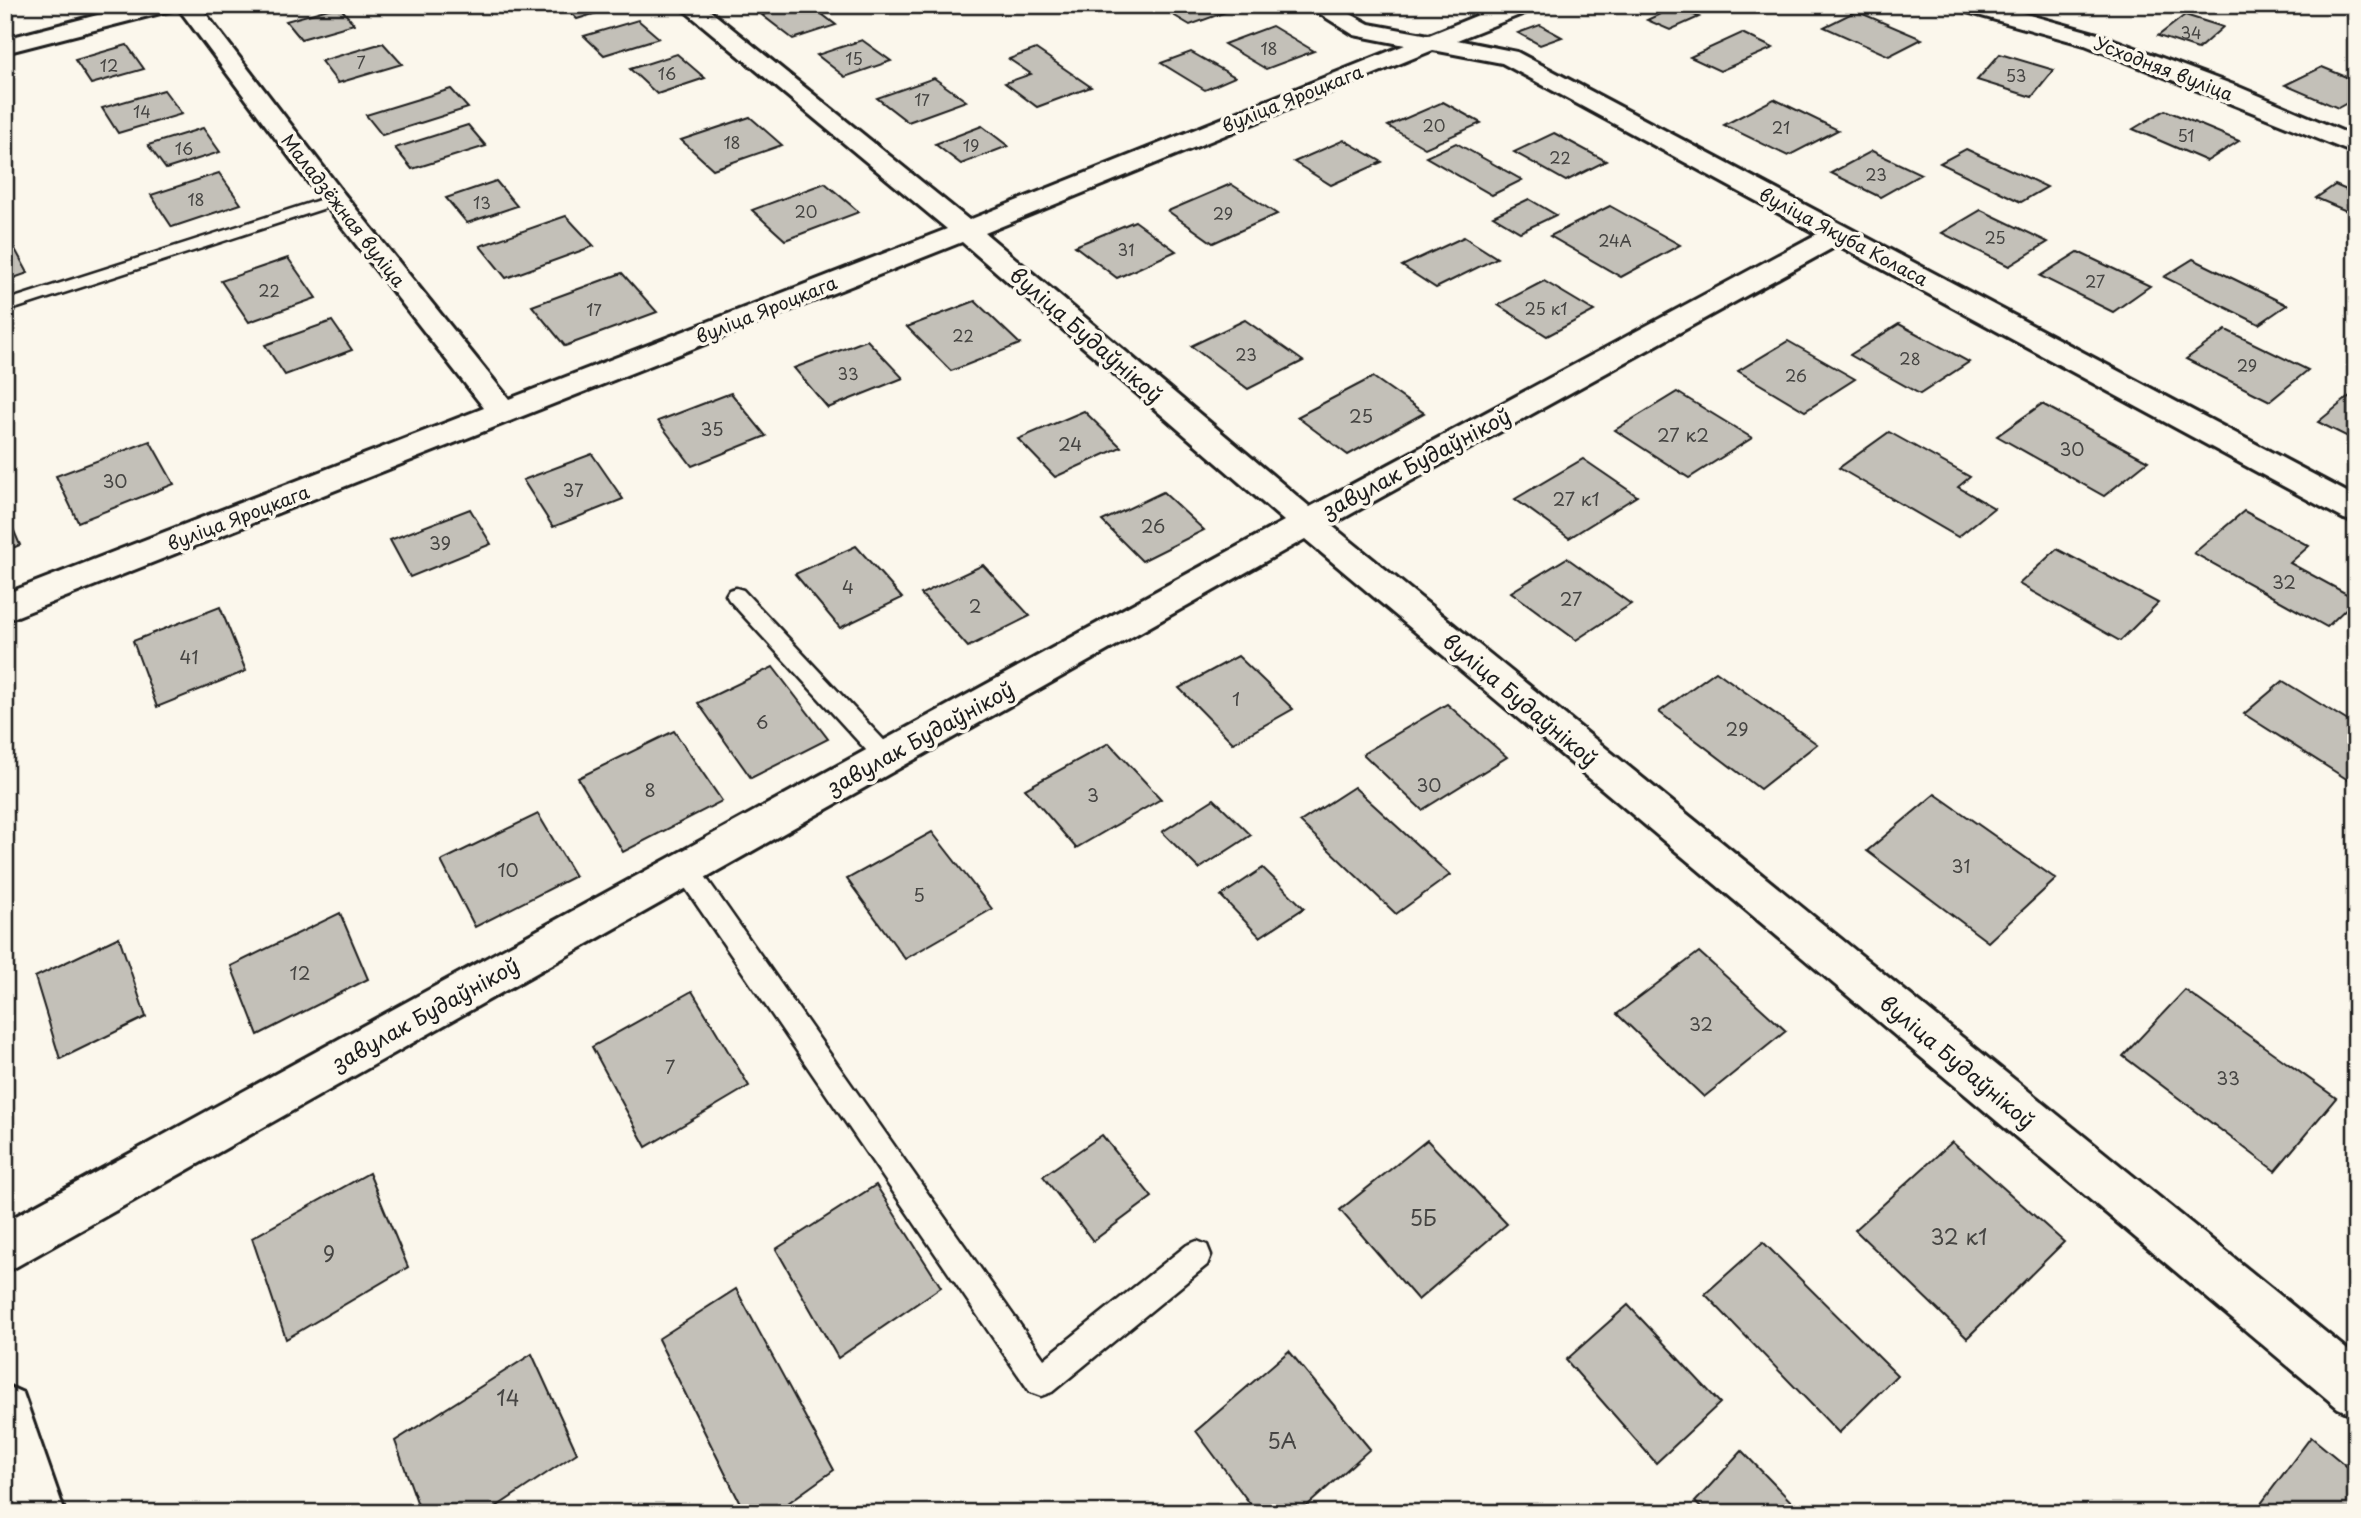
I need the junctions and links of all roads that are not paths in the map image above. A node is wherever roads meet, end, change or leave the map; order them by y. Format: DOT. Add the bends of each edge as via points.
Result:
graph roads {
  1 [pos="164,5"];
  2 [pos="187,5"];
  3 [pos="689,5"];
  4 [pos="1317,5"];
  5 [pos="1524,5"];
  6 [pos="1968,5"];
  7 [pos="1431,42"];
  8 [pos="5,46"];
  9 [pos="2356,146"];
  10 [pos="335,200"];
  11 [pos="966,231"];
  12 [pos="1839,233"];
  13 [pos="5,307"];
  14 [pos="504,413"];
  15 [pos="2356,511"];
  16 [pos="1306,522"];
  17 [pos="736,595"];
  18 [pos="5,608"];
  19 [pos="886,757"];
  20 [pos="684,866"];
  21 [pos="5,1249"];
  22 [pos="1196,1255"];
  23 [pos="2356,1390"];
  24 [pos="5,1411"];
  25 [pos="38,1513"];
  1 -- 8 [label="street"];
  2 -- 10 [label="street, Маладзёжная вуліца"];
  3 -- 11 [label="street, вуліца Будаўнікоў"];
  4 -- 7 [label="street, вуліца Якуба Коласа" via="1362,30"];
  5 -- 7 [label="street, вуліца Яроцкага"];
  6 -- 9 [label="street, Усходняя вуліца" via="2093,40"];
  7 -- 11 [label="street, вуліца Яроцкага"];
  7 -- 12 [label="street, вуліца Якуба Коласа" via="1509,57"];
  10 -- 13 [label="lane"];
  10 -- 14 [label="street, Маладзёжная вуліца"];
  11 -- 14 [label="street, вуліца Яроцкага"];
  11 -- 16 [label="street, вуліца Будаўнікоў"];
  12 -- 15 [label="street, вуліца Якуба Коласа"];
  12 -- 16 [label="street, завулак Будаўнікоў"];
  14 -- 18 [label="street, вуліца Яроцкага"];
  16 -- 19 [label="street, завулак Будаўнікоў"];
  16 -- 23 [label="street, вуліца Будаўнікоў"];
  17 -- 19 [label="lane"];
  19 -- 20 [label="street, завулак Будаўнікоў"];
  20 -- 21 [label="street, завулак Будаўнікоў"];
  20 -- 22 [label="lane" via="1041,1381"];
  24 -- 25 [label="street"];
}
